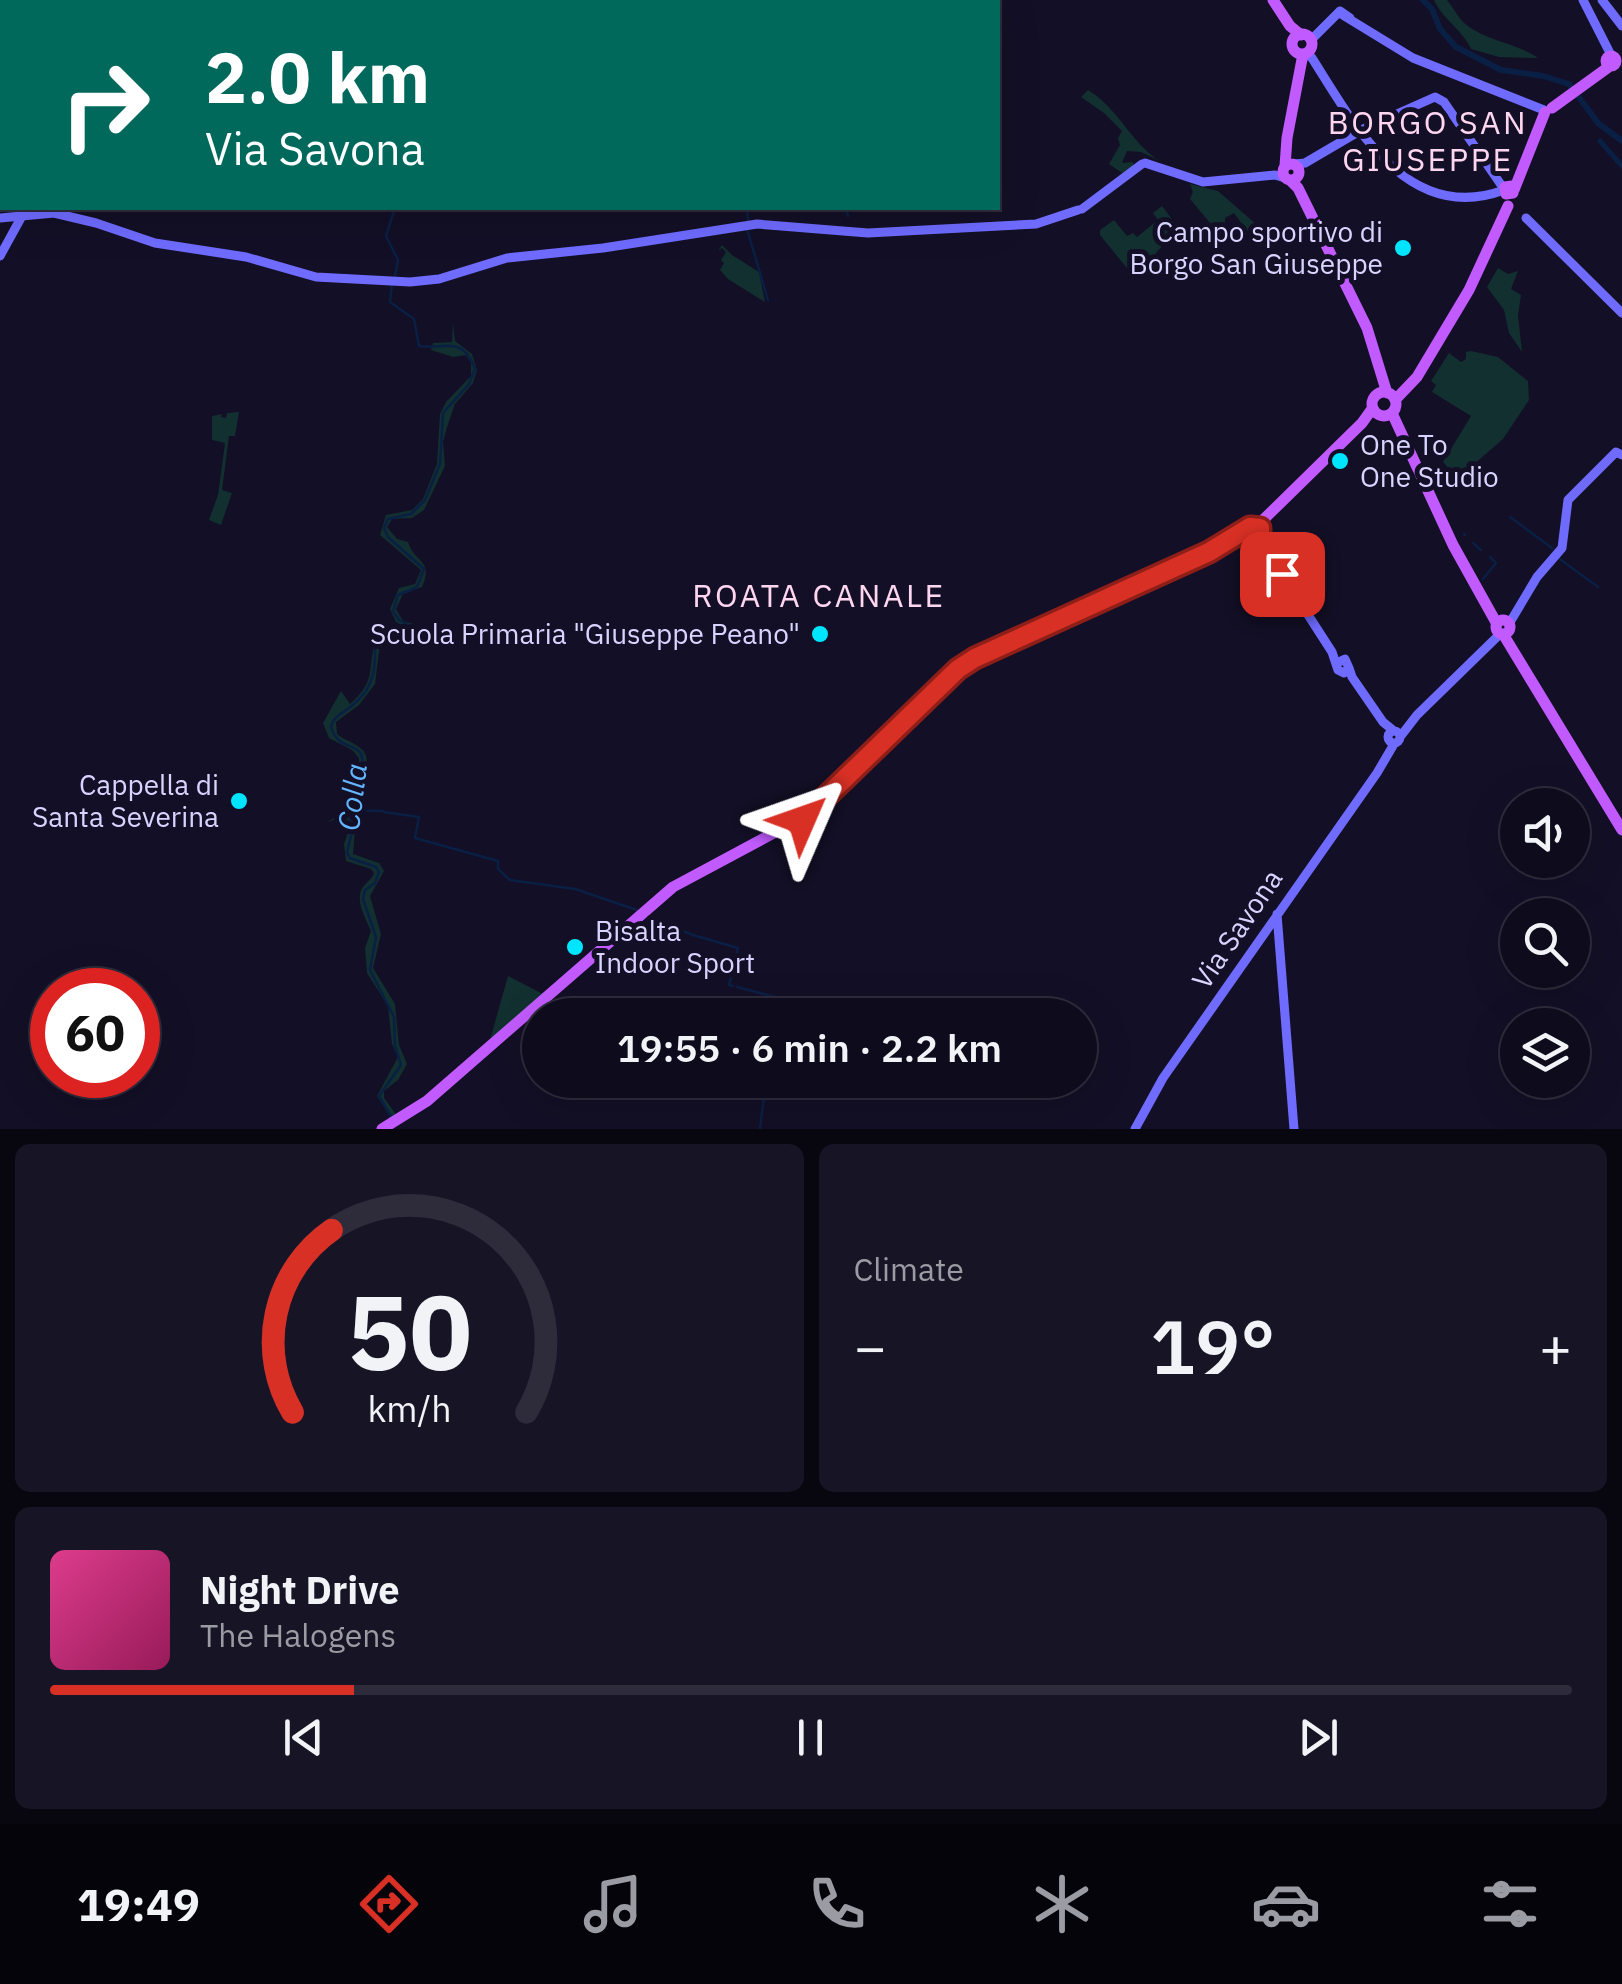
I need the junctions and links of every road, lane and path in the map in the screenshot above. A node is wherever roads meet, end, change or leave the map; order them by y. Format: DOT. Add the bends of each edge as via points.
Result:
graph roads {
  1 [pos="1273,0"];
  2 [pos="1583,0"];
  3 [pos="1602,0"];
  4 [pos="1622,26"];
  5 [pos="1304,46"];
  6 [pos="1611,59"];
  7 [pos="1546,109"];
  8 [pos="1360,131"];
  9 [pos="1291,171"];
  10 [pos="1510,200"];
  11 [pos="22,216"];
  12 [pos="0,218"];
  13 [pos="0,256"];
  14 [pos="1622,313"];
  15 [pos="1389,411"];
  16 [pos="1622,454"];
  17 [pos="1261,524"];
  18 [pos="1503,627"];
  19 [pos="1393,737"];
  20 [pos="1622,830"];
  21 [pos="1277,914"];
  22 [pos="390,1124"];
  23 [pos="1135,1129"];
  24 [pos="1294,1129"];
  1 -- 5 [label="main road"];
  2 -- 6 [label="street"];
  3 -- 4 [label="street"];
  5 -- 7 [label="street" via="1342,14 1402,52"];
  5 -- 8 [label="street"];
  5 -- 9 [label="main road"];
  6 -- 7 [label="main road"];
  7 -- 10 [label="main road"];
  8 -- 9 [label="street"];
  8 -- 10 [label="street" via="1392,169 1428,189"];
  8 -- 10 [label="street" via="1430,98 1442,100"];
  9 -- 11 [label="street" via="1203,182 1144,165 1079,208 1040,223 868,233 766,224 507,258 422,282 310,276 246,257 154,243 54,213"];
  9 -- 15 [label="main road" via="1367,328"];
  10 -- 14 [label="street"];
  10 -- 15 [label="main road" via="1474,281"];
  11 -- 12 [label="street"];
  11 -- 13 [label="street"];
  15 -- 17 [label="main road" via="1362,423"];
  15 -- 18 [label="main road" via="1454,545"];
  16 -- 18 [label="street" via="1616,452 1568,500 1562,546"];
  17 -- 19 [label="street" via="1260,541 1340,661 1348,661 1347,670"];
  17 -- 22 [label="main road" via="966,663 801,814 673,888 449,1083"];
  18 -- 19 [label="street"];
  18 -- 20 [label="main road"];
  19 -- 21 [label="street, Via Savona" via="1385,759"];
  21 -- 23 [label="street, Via Savona"];
  21 -- 24 [label="street"];
}
